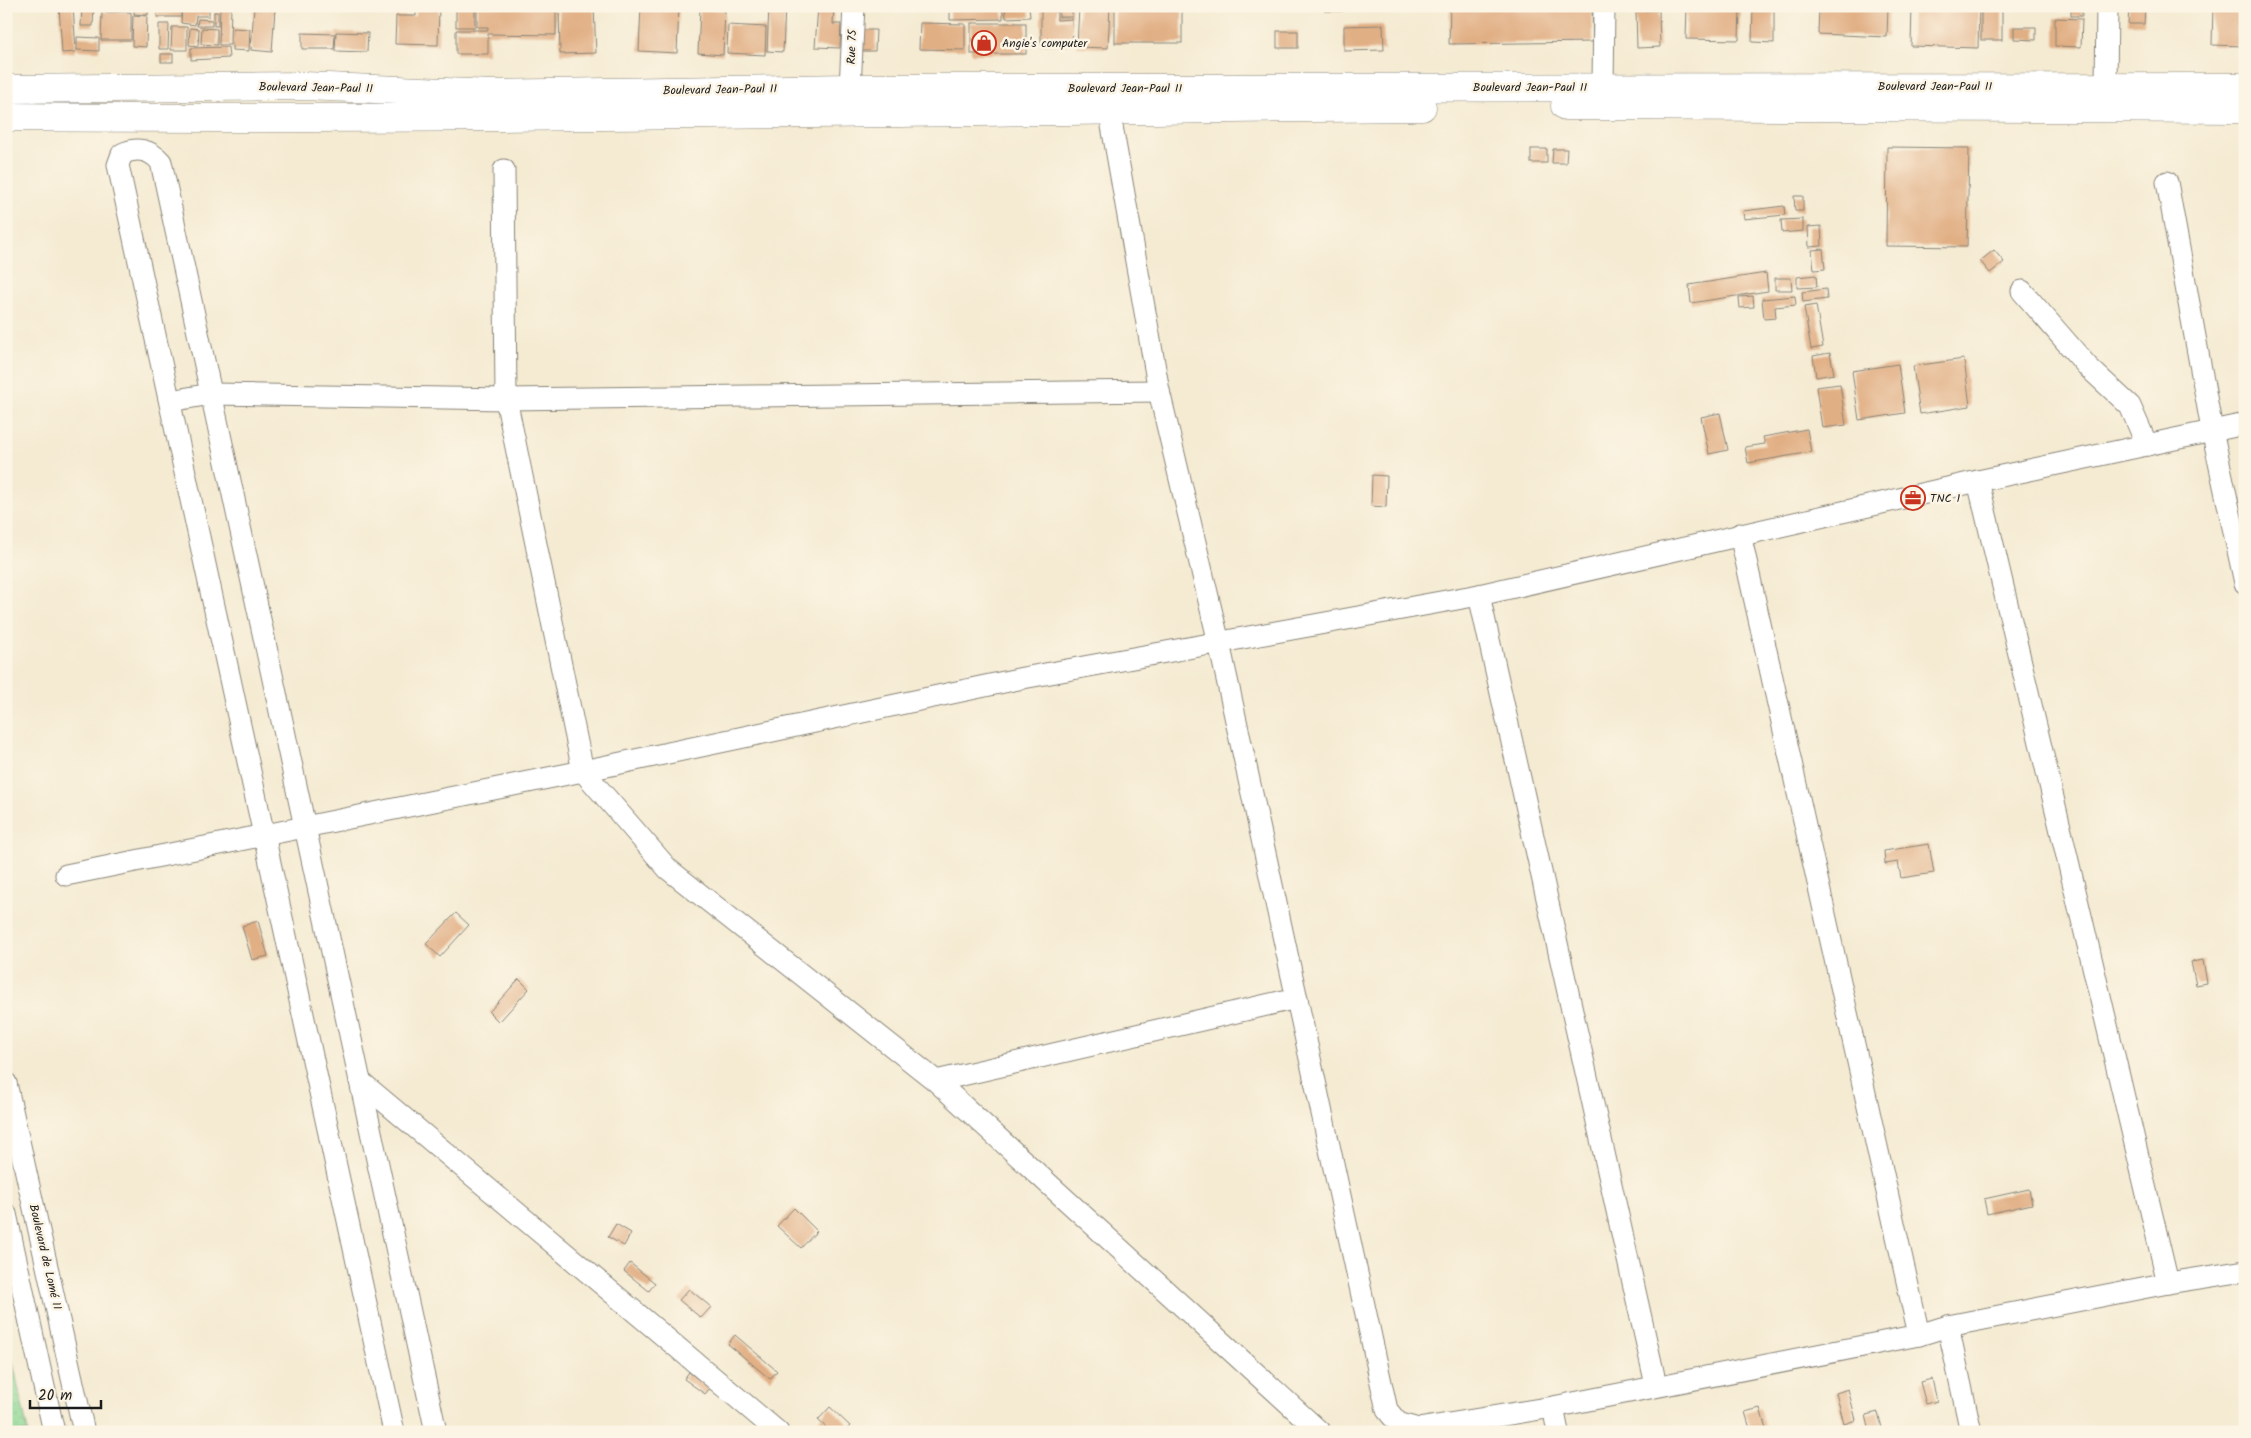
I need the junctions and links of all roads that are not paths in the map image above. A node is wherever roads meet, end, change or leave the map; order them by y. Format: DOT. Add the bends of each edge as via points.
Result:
graph roads {
  1 [pos="854,6"];
  2 [pos="1604,6"];
  3 [pos="2107,6"];
  4 [pos="2106,86"];
  5 [pos="1603,87"];
  6 [pos="2245,87"];
  7 [pos="850,88"];
  8 [pos="6,89"];
  9 [pos="1109,109"];
  10 [pos="2245,109"];
  11 [pos="6,118"];
  12 [pos="504,170"];
  13 [pos="2168,182"];
  14 [pos="2022,291"];
  15 [pos="1159,391"];
  16 [pos="211,394"];
  17 [pos="506,400"];
  18 [pos="170,401"];
  19 [pos="2245,424"];
  20 [pos="2212,430"];
  21 [pos="2147,444"];
  22 [pos="1978,481"];
  23 [pos="1740,534"];
  24 [pos="2245,583"];
  25 [pos="1479,595"];
  26 [pos="1219,643"];
  27 [pos="583,771"];
  28 [pos="305,827"];
  29 [pos="264,836"];
  30 [pos="66,875"];
  31 [pos="1297,998"];
  32 [pos="936,1081"];
  33 [pos="360,1082"];
  34 [pos="6,1083"];
  35 [pos="6,1214"];
  36 [pos="2245,1271"];
  37 [pos="2168,1283"];
  38 [pos="1948,1326"];
  39 [pos="1919,1335"];
  40 [pos="1656,1385"];
  41 [pos="1553,1407"];
  42 [pos="54,1432"];
  43 [pos="84,1432"];
  44 [pos="394,1432"];
  45 [pos="436,1432"];
  46 [pos="778,1432"];
  47 [pos="1320,1432"];
  48 [pos="1558,1432"];
  49 [pos="1971,1432"];
  1 -- 7 [label="street, Rue 75"];
  2 -- 5 [label="street"];
  3 -- 4 [label="street"];
  4 -- 5 [label="main road, Boulevard Jean-Paul II"];
  4 -- 6 [label="main road, Boulevard Jean-Paul II"];
  5 -- 7 [label="main road, Boulevard Jean-Paul II"];
  7 -- 8 [label="main road, Boulevard Jean-Paul II" via="493,94 304,86"];
  9 -- 10 [label="main road, Boulevard Jean-Paul II" via="1446,106"];
  9 -- 11 [label="main road, Boulevard Jean-Paul II" via="513,118"];
  9 -- 15 [label="street"];
  12 -- 17 [label="street"];
  13 -- 20 [label="street"];
  14 -- 21 [label="street" via="2088,367 2130,406"];
  15 -- 17 [label="street"];
  15 -- 26 [label="street"];
  16 -- 17 [label="street"];
  16 -- 18 [label="street"];
  16 -- 18 [label="street" via="161,162 153,153 132,149 122,154 118,165"];
  16 -- 28 [label="street"];
  17 -- 27 [label="street"];
  18 -- 29 [label="street"];
  19 -- 20 [label="street"];
  20 -- 21 [label="street"];
  20 -- 24 [label="street"];
  21 -- 22 [label="street"];
  22 -- 23 [label="street"];
  22 -- 37 [label="street"];
  23 -- 25 [label="street"];
  23 -- 39 [label="street"];
  25 -- 26 [label="street"];
  25 -- 40 [label="street"];
  26 -- 27 [label="street" via="1024,678"];
  26 -- 31 [label="street"];
  27 -- 28 [label="street"];
  27 -- 32 [label="street" via="668,869"];
  28 -- 29 [label="street"];
  28 -- 33 [label="street"];
  29 -- 30 [label="street"];
  29 -- 44 [label="street"];
  31 -- 32 [label="street"];
  31 -- 41 [label="street" via="1387,1410 1398,1423 1418,1429"];
  32 -- 47 [label="street"];
  33 -- 45 [label="street"];
  33 -- 46 [label="street"];
  34 -- 43 [label="street, Boulevard de Lomé II"];
  35 -- 42 [label="street"];
  36 -- 37 [label="street"];
  37 -- 38 [label="street"];
  38 -- 39 [label="street"];
  38 -- 49 [label="street"];
  39 -- 40 [label="street"];
  40 -- 41 [label="street"];
  41 -- 48 [label="street"];
}
